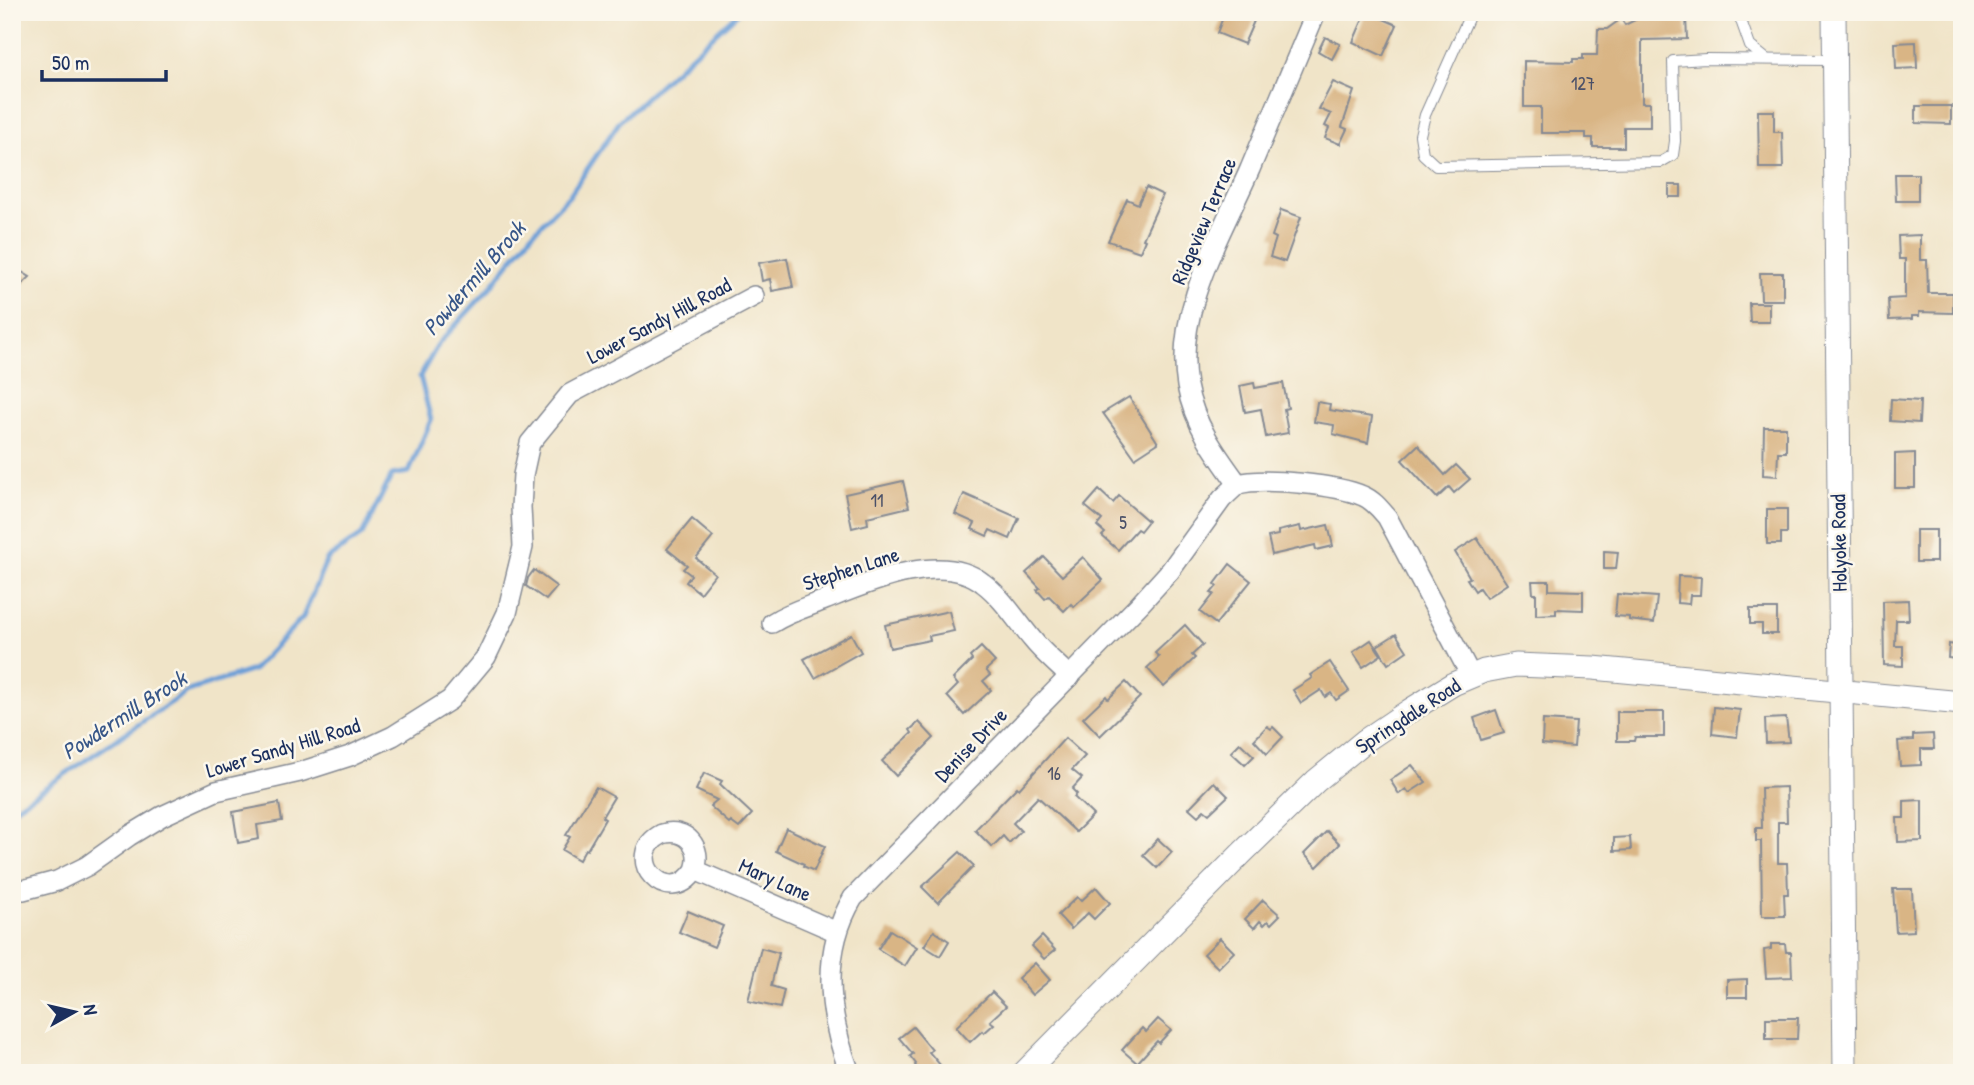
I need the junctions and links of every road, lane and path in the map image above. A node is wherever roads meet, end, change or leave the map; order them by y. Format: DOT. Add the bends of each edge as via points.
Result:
graph roads {
  1 [pos="1317,12"];
  2 [pos="1471,12"];
  3 [pos="1738,12"];
  4 [pos="1834,12"];
  5 [pos="1766,60"];
  6 [pos="1835,60"];
  7 [pos="754,296"];
  8 [pos="1238,484"];
  9 [pos="772,623"];
  10 [pos="1471,676"];
  11 [pos="1070,677"];
  12 [pos="1841,691"];
  13 [pos="1962,704"];
  14 [pos="695,870"];
  15 [pos="12,888"];
  16 [pos="837,932"];
  17 [pos="850,1073"];
  18 [pos="1024,1073"];
  19 [pos="1845,1073"];
  1 -- 8 [label="street, Ridgeview Terrace" via="1202,274 1192,313 1187,386 1206,440"];
  2 -- 5 [label="lane" via="1424,115 1423,154 1436,166 1661,162 1673,155 1675,141 1673,61"];
  3 -- 5 [label="lane" via="1750,46"];
  4 -- 6 [label="street, Holyoke Road"];
  5 -- 6 [label="lane"];
  6 -- 12 [label="street, Holyoke Road"];
  7 -- 15 [label="street, Lower Sandy Hill Road" via="570,394 530,443 523,475 523,547 507,613 486,657 450,700 393,736 350,756 216,791 162,816 57,881 23,890"];
  8 -- 10 [label="street" via="1261,481 1334,489 1374,503 1387,517"];
  8 -- 11 [label="street, Denise Drive" via="1170,571"];
  9 -- 11 [label="street, Stephen Lane" via="867,583 950,569 984,583"];
  10 -- 12 [label="street, Springdale Road" via="1516,665 1556,666"];
  10 -- 18 [label="street, Springdale Road" via="1366,740 1316,781"];
  11 -- 16 [label="street, Denise Drive" via="863,886"];
  12 -- 13 [label="street, Springdale Road"];
  12 -- 19 [label="street, Holyoke Road"];
  14 -- 16 [label="street, Mary Lane"];
  16 -- 17 [label="street, Denise Drive" via="832,1012"];
}
